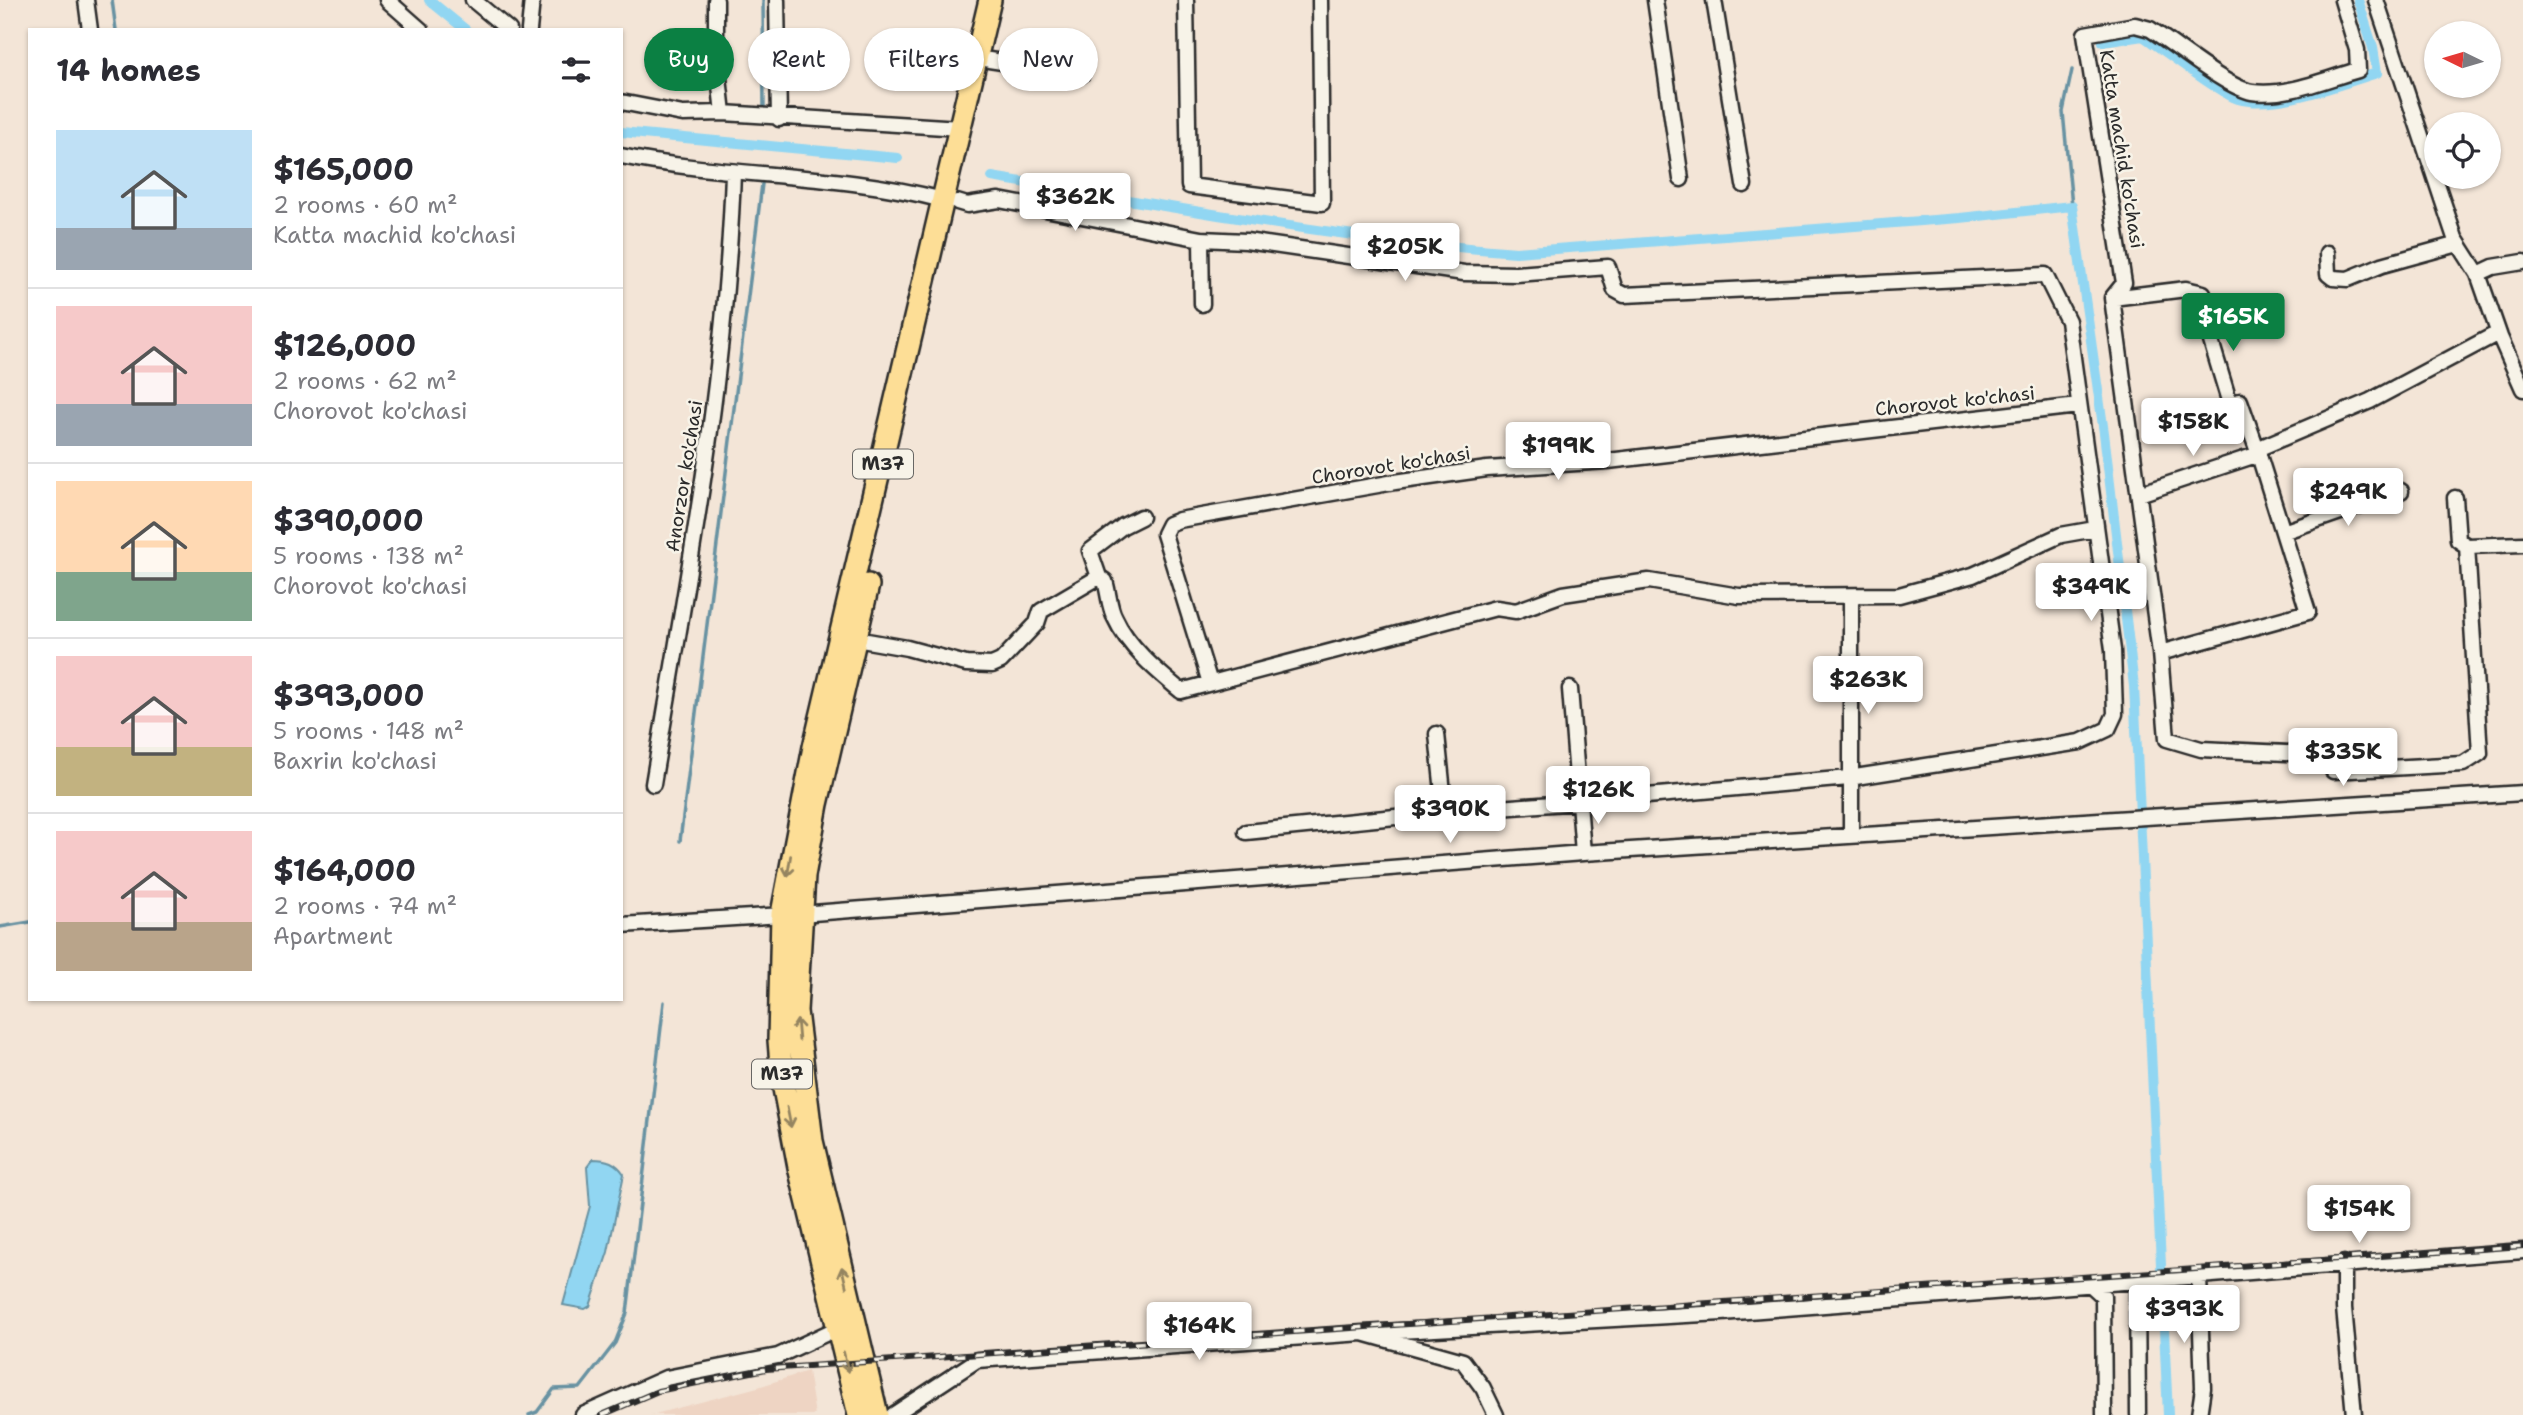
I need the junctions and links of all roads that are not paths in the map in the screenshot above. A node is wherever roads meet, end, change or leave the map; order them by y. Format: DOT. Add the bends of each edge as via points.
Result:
graph roads {
  1 [pos="86,0"];
  2 [pos="387,0"];
  3 [pos="472,0"];
  4 [pos="532,0"];
  5 [pos="716,0"];
  6 [pos="778,0"];
  7 [pos="1186,0"];
  8 [pos="1321,0"];
  9 [pos="1655,0"];
  10 [pos="1714,0"];
  11 [pos="2342,0"];
  12 [pos="2376,0"];
  13 [pos="990,1"];
  14 [pos="90,28"];
  15 [pos="419,28"];
  16 [pos="507,28"];
  17 [pos="530,28"];
  18 [pos="989,60"];
  19 [pos="998,61"];
  20 [pos="623,102"];
  21 [pos="723,113"];
  22 [pos="779,119"];
  23 [pos="966,129"];
  24 [pos="623,156"];
  25 [pos="733,173"];
  26 [pos="1681,179"];
  27 [pos="1744,185"];
  28 [pos="950,201"];
  29 [pos="1201,239"];
  30 [pos="2458,244"];
  31 [pos="2327,253"];
  32 [pos="2523,262"];
  33 [pos="2478,274"];
  34 [pos="2112,298"];
  35 [pos="1202,304"];
  36 [pos="2498,333"];
  37 [pos="2523,389"];
  38 [pos="2078,405"];
  39 [pos="2258,452"];
  40 [pos="2401,491"];
  41 [pos="2138,494"];
  42 [pos="2455,498"];
  43 [pos="1141,517"];
  44 [pos="2095,529"];
  45 [pos="2283,532"];
  46 [pos="2523,544"];
  47 [pos="2467,545"];
  48 [pos="1099,577"];
  49 [pos="1851,596"];
  50 [pos="856,639"];
  51 [pos="2160,653"];
  52 [pos="1210,682"];
  53 [pos="1570,689"];
  54 [pos="1437,734"];
  55 [pos="1849,778"];
  56 [pos="653,784"];
  57 [pos="2523,793"];
  58 [pos="1579,802"];
  59 [pos="1445,812"];
  60 [pos="1246,832"];
  61 [pos="1851,836"];
  62 [pos="1583,853"];
  63 [pos="791,914"];
  64 [pos="623,925"];
  65 [pos="2523,1251"];
  66 [pos="2344,1264"];
  67 [pos="2199,1276"];
  68 [pos="2137,1282"];
  69 [pos="2092,1286"];
  70 [pos="838,1328"];
  71 [pos="1363,1333"];
  72 [pos="583,1415"];
  73 [pos="859,1415"];
  74 [pos="877,1415"];
  75 [pos="893,1415"];
  76 [pos="1496,1415"];
  77 [pos="2104,1415"];
  78 [pos="2138,1415"];
  79 [pos="2199,1415"];
  80 [pos="2354,1415"];
  1 -- 14 [label="street"];
  2 -- 15 [label="street"];
  3 -- 16 [label="street"];
  4 -- 17 [label="street"];
  5 -- 21 [label="street"];
  6 -- 22 [label="street"];
  7 -- 8 [label="street" via="1189,186 1322,203"];
  9 -- 26 [label="street"];
  10 -- 27 [label="street"];
  11 -- 34 [label="street, Katta machid ko'chasi" via="2358,70 2276,92 2250,92 2228,81 2150,29 2135,26 2085,34 2124,283"];
  12 -- 30 [label="street"];
  13 -- 18 [label="highway, M37"];
  13 -- 23 [label="highway, M37"];
  18 -- 19 [label="street"];
  18 -- 23 [label="highway, M37"];
  20 -- 21 [label="street" via="683,114"];
  21 -- 22 [label="street"];
  22 -- 23 [label="street"];
  23 -- 28 [label="highway, M37"];
  24 -- 25 [label="street"];
  25 -- 28 [label="street" via="832,178"];
  25 -- 56 [label="street, Anorzor ko'chasi" via="721,363"];
  28 -- 29 [label="street" via="967,205 999,200"];
  28 -- 50 [label="highway, M37"];
  28 -- 63 [label="highway, M37, one-way" via="814,747"];
  29 -- 35 [label="street"];
  29 -- 38 [label="street" via="1246,241 1464,273 1608,267 1615,290 1632,296 2045,275 2067,321"];
  30 -- 31 [label="street" via="2347,279 2328,274"];
  30 -- 33 [label="street"];
  32 -- 33 [label="street"];
  33 -- 36 [label="street"];
  34 -- 39 [label="street" via="2186,289 2203,293 2211,341 2230,404 2241,401"];
  34 -- 41 [label="street, Katta machid ko'chasi"];
  36 -- 37 [label="street"];
  36 -- 39 [label="street" via="2370,401"];
  38 -- 44 [label="street"];
  38 -- 52 [label="street, Chorovot ko'chasi" via="1608,461 1461,473 1179,520 1169,524 1164,534"];
  39 -- 41 [label="street"];
  39 -- 45 [label="street"];
  40 -- 45 [label="street"];
  41 -- 51 [label="street, Katta machid ko'chasi"];
  42 -- 47 [label="street, Katta machid ko'chasi" via="2458,540"];
  43 -- 48 [label="street" via="1090,551"];
  44 -- 49 [label="street" via="2062,535 1945,584 1899,595"];
  44 -- 55 [label="street" via="2113,650 2115,714 2108,729 2080,742"];
  45 -- 51 [label="street" via="2308,612"];
  46 -- 47 [label="street"];
  47 -- 51 [label="street, Katta machid ko'chasi" via="2480,753 2463,764 2333,771 2331,755 2202,749 2167,739"];
  48 -- 50 [label="street" via="1041,611 1037,623 992,665 966,664"];
  48 -- 52 [label="street" via="1105,581 1119,627 1153,667 1181,691"];
  49 -- 52 [label="street" via="1739,596 1648,580 1595,587 1516,611 1496,608"];
  49 -- 55 [label="street"];
  50 -- 63 [label="highway, M37"];
  53 -- 58 [label="street"];
  54 -- 59 [label="street"];
  55 -- 58 [label="street"];
  55 -- 61 [label="street"];
  57 -- 61 [label="street"];
  58 -- 59 [label="street"];
  58 -- 62 [label="street"];
  59 -- 60 [label="street"];
  61 -- 62 [label="street"];
  62 -- 63 [label="street"];
  63 -- 64 [label="street"];
  63 -- 70 [label="highway, M37, one-way" via="779,1040 782,1078"];
  74 -- 63 [label="highway, M37, one-way" via="812,1141 801,1070"];
  65 -- 66 [label="street"];
  66 -- 67 [label="street"];
  66 -- 80 [label="street"];
  67 -- 68 [label="street"];
  67 -- 79 [label="street" via="2203,1388"];
  68 -- 69 [label="street"];
  68 -- 78 [label="street"];
  69 -- 71 [label="street"];
  69 -- 77 [label="street" via="2103,1296"];
  70 -- 72 [label="street" via="778,1356 666,1378"];
  70 -- 73 [label="highway, M37, one-way"];
  71 -- 75 [label="street" via="977,1360"];
  71 -- 76 [label="street" via="1464,1361"];
}
